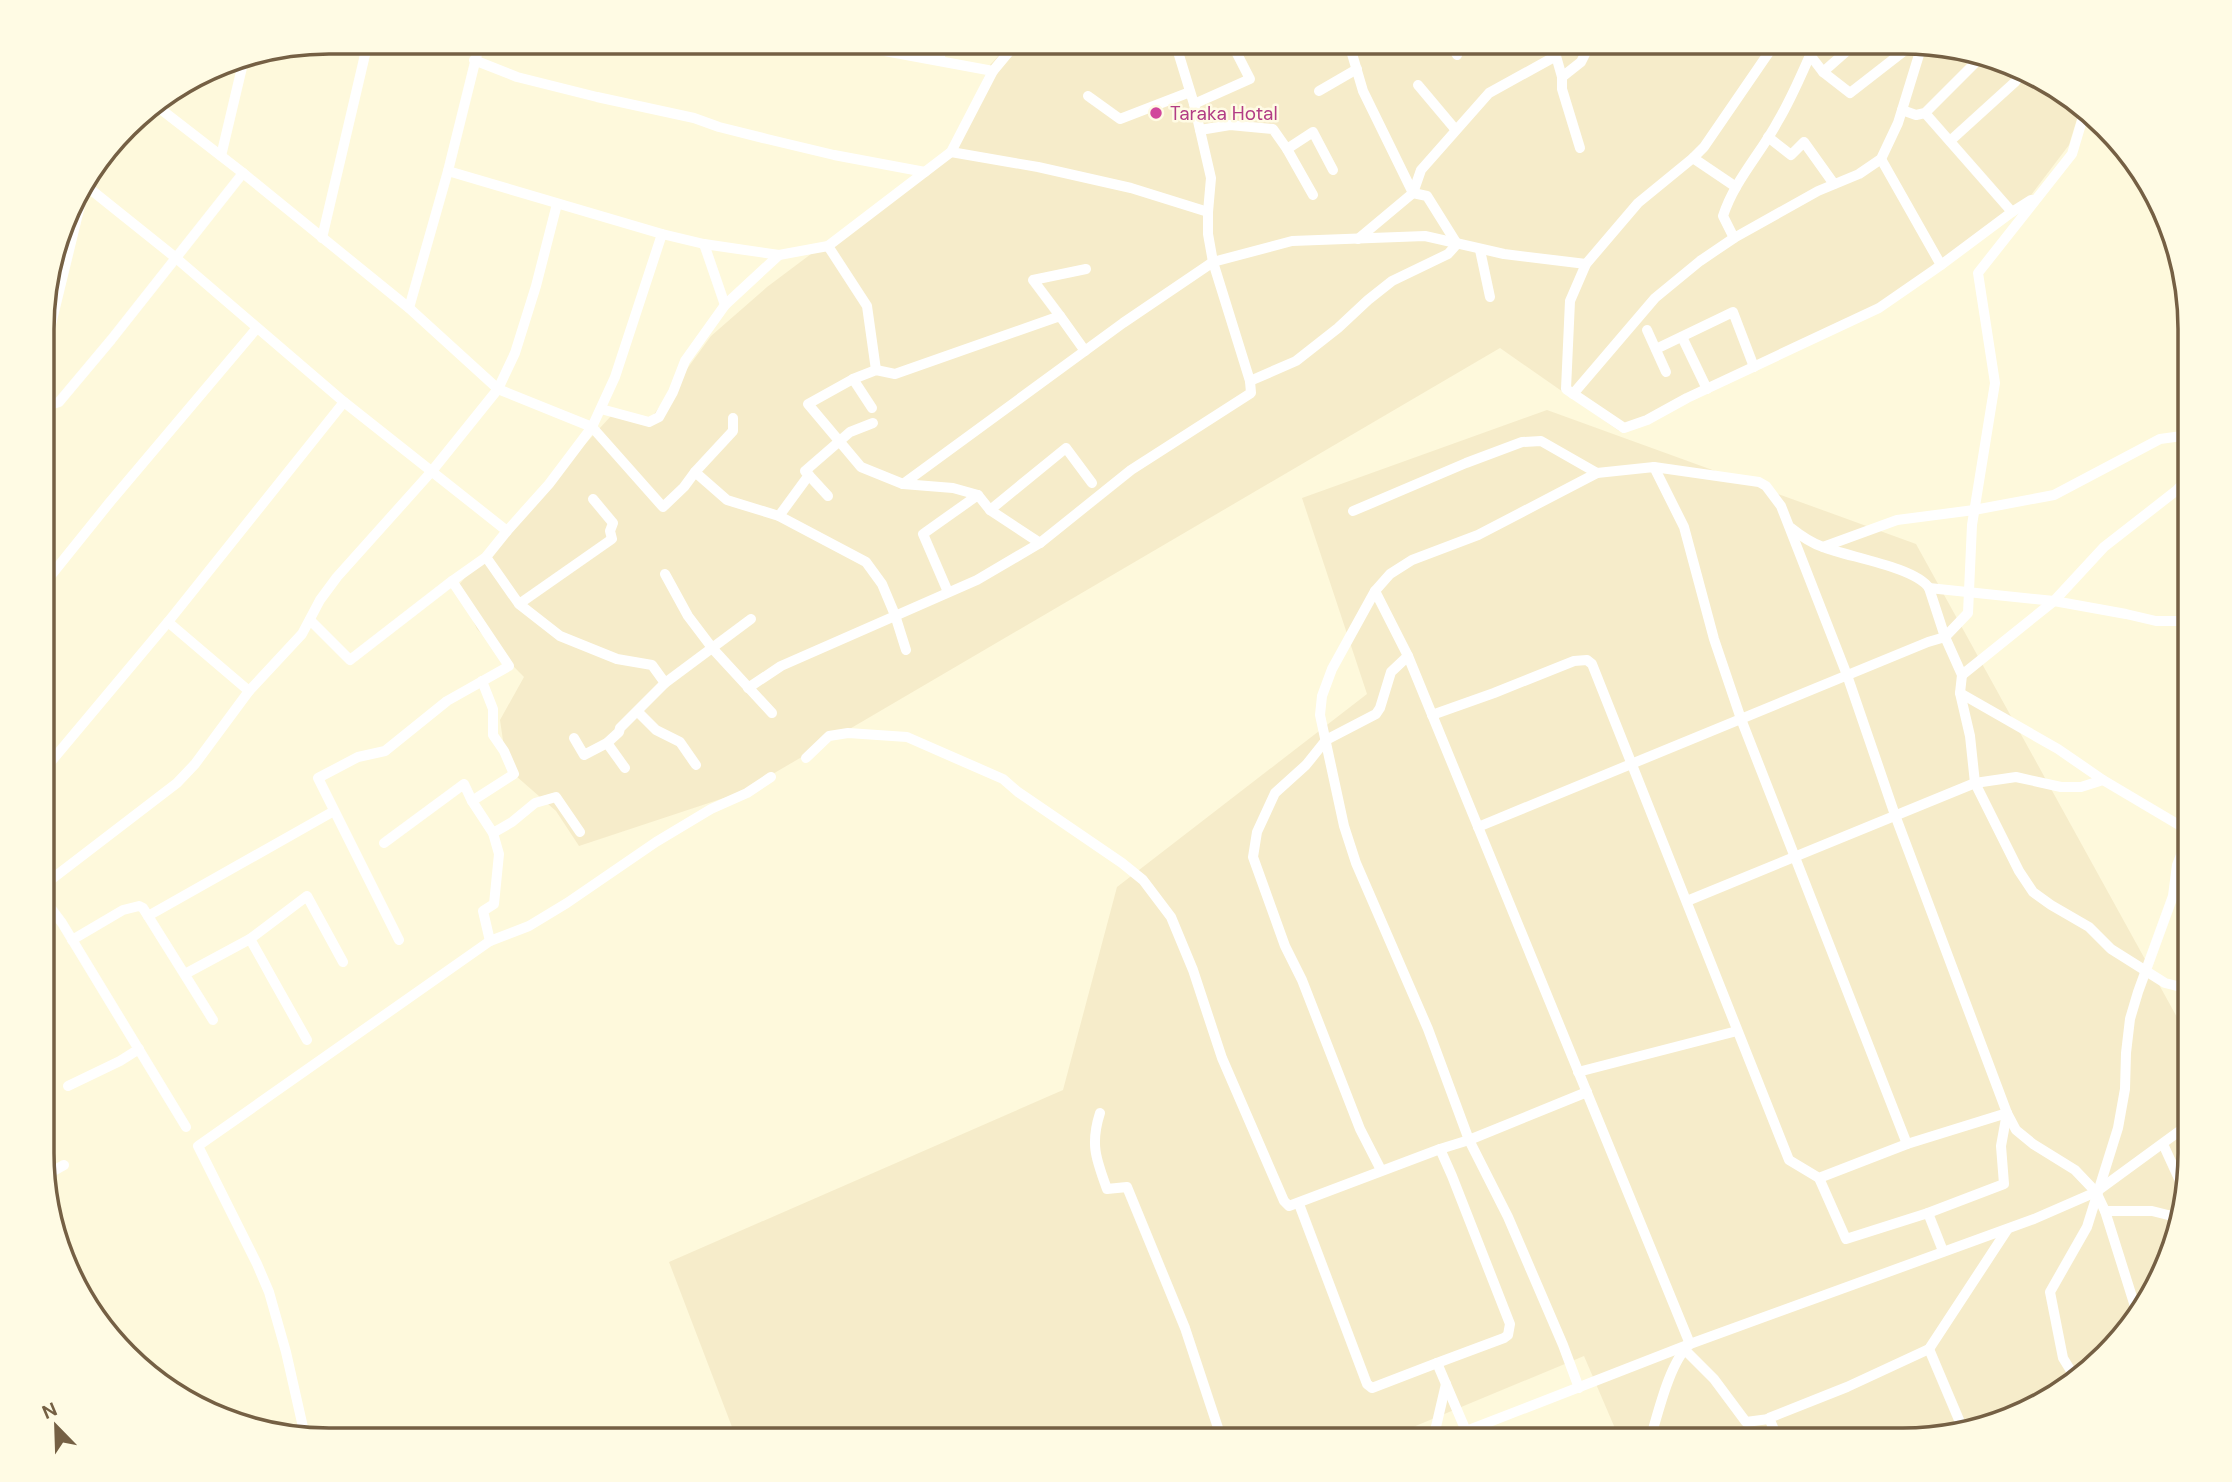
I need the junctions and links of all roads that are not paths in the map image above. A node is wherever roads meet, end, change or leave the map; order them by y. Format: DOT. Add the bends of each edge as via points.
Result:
graph roads {
  1 [pos="366,54"];
  2 [pos="476,54"];
  3 [pos="903,54"];
  4 [pos="940,54"];
  5 [pos="1007,54"];
  6 [pos="1179,54"];
  7 [pos="1237,54"];
  8 [pos="1351,54"];
  9 [pos="1585,54"];
  10 [pos="1768,54"];
  11 [pos="1843,54"];
  12 [pos="1900,54"];
  13 [pos="1810,55"];
  14 [pos="1919,55"];
  15 [pos="1556,56"];
  16 [pos="474,60"];
  17 [pos="941,61"];
  18 [pos="1974,64"];
  19 [pos="242,69"];
  20 [pos="1357,69"];
  21 [pos="993,71"];
  22 [pos="1823,72"];
  23 [pos="1562,77"];
  24 [pos="2017,79"];
  25 [pos="1418,85"];
  26 [pos="1319,91"];
  27 [pos="1190,92"];
  28 [pos="1088,96"];
  29 [pos="1194,104"];
  30 [pos="1902,110"];
  31 [pos="163,111"];
  32 [pos="1925,113"];
  33 [pos="2082,120"];
  34 [pos="1455,129"];
  35 [pos="1200,130"];
  36 [pos="1768,137"];
  37 [pos="1950,141"];
  38 [pos="1580,148"];
  39 [pos="1287,149"];
  40 [pos="951,152"];
  41 [pos="221,156"];
  42 [pos="1693,158"];
  43 [pos="1881,159"];
  44 [pos="1333,170"];
  45 [pos="448,171"];
  46 [pos="925,172"];
  47 [pos="243,173"];
  48 [pos="1834,184"];
  49 [pos="1736,187"];
  50 [pos="92,191"];
  51 [pos="1413,193"];
  52 [pos="1312,195"];
  53 [pos="2038,196"];
  54 [pos="556,204"];
  55 [pos="1208,212"];
  56 [pos="2012,212"];
  57 [pos="76,221"];
  58 [pos="662,234"];
  59 [pos="322,237"];
  60 [pos="1734,238"];
  61 [pos="1359,239"];
  62 [pos="704,244"];
  63 [pos="1457,244"];
  64 [pos="828,246"];
  65 [pos="1480,250"];
  66 [pos="779,254"];
  67 [pos="176,258"];
  68 [pos="1213,262"];
  69 [pos="1586,264"];
  70 [pos="1941,265"];
  71 [pos="1086,269"];
  72 [pos="60,290"];
  73 [pos="1490,297"];
  74 [pos="725,305"];
  75 [pos="409,308"];
  76 [pos="55,309"];
  77 [pos="1060,316"];
  78 [pos="257,328"];
  79 [pos="1647,330"];
  80 [pos="1682,337"];
  81 [pos="1656,349"];
  82 [pos="1085,351"];
  83 [pos="1755,367"];
  84 [pos="876,370"];
  85 [pos="1666,372"];
  86 [pos="853,379"];
  87 [pos="1250,381"];
  88 [pos="498,389"];
  89 [pos="1707,389"];
  90 [pos="1573,394"];
  91 [pos="344,402"];
  92 [pos="54,404"];
  93 [pos="872,408"];
  94 [pos="601,409"];
  95 [pos="733,418"];
  96 [pos="873,423"];
  97 [pos="593,428"];
  98 [pos="2178,437"];
  99 [pos="839,441"];
  100 [pos="1654,467"];
  101 [pos="432,471"];
  102 [pos="695,472"];
  103 [pos="1597,473"];
  104 [pos="809,475"];
  105 [pos="1092,482"];
  106 [pos="903,484"];
  107 [pos="2178,488"];
  108 [pos="978,495"];
  109 [pos="828,496"];
  110 [pos="593,499"];
  111 [pos="990,510"];
  112 [pos="1974,510"];
  113 [pos="1353,511"];
  114 [pos="779,516"];
  115 [pos="1790,528"];
  116 [pos="507,531"];
  117 [pos="1040,543"];
  118 [pos="1823,547"];
  119 [pos="486,557"];
  120 [pos="54,572"];
  121 [pos="665,575"];
  122 [pos="452,581"];
  123 [pos="1929,588"];
  124 [pos="1375,591"];
  125 [pos="948,592"];
  126 [pos="1971,592"];
  127 [pos="2054,601"];
  128 [pos="520,604"];
  129 [pos="895,615"];
  130 [pos="751,619"];
  131 [pos="310,620"];
  132 [pos="2178,621"];
  133 [pos="168,622"];
  134 [pos="1945,637"];
  135 [pos="713,649"];
  136 [pos="906,650"];
  137 [pos="1408,656"];
  138 [pos="1847,675"];
  139 [pos="1962,675"];
  140 [pos="482,681"];
  141 [pos="665,683"];
  142 [pos="748,688"];
  143 [pos="249,691"];
  144 [pos="1960,693"];
  145 [pos="638,712"];
  146 [pos="772,713"];
  147 [pos="1432,715"];
  148 [pos="1741,719"];
  149 [pos="574,738"];
  150 [pos="1325,740"];
  151 [pos="607,743"];
  152 [pos="54,758"];
  153 [pos="806,758"];
  154 [pos="1631,764"];
  155 [pos="696,765"];
  156 [pos="625,768"];
  157 [pos="771,778"];
  158 [pos="2103,779"];
  159 [pos="1975,783"];
  160 [pos="472,802"];
  161 [pos="334,811"];
  162 [pos="1895,815"];
  163 [pos="2178,826"];
  164 [pos="1478,827"];
  165 [pos="580,832"];
  166 [pos="493,833"];
  167 [pos="384,843"];
  168 [pos="1795,856"];
  169 [pos="2178,863"];
  170 [pos="54,877"];
  171 [pos="1687,901"];
  172 [pos="54,914"];
  173 [pos="148,916"];
  174 [pos="250,939"];
  175 [pos="72,940"];
  176 [pos="399,940"];
  177 [pos="490,941"];
  178 [pos="342,962"];
  179 [pos="2146,972"];
  180 [pos="185,974"];
  181 [pos="2178,986"];
  182 [pos="213,1020"];
  183 [pos="1737,1031"];
  184 [pos="307,1040"];
  185 [pos="139,1049"];
  186 [pos="1578,1072"];
  187 [pos="68,1086"];
  188 [pos="1587,1092"];
  189 [pos="1100,1113"];
  190 [pos="2007,1113"];
  191 [pos="186,1127"];
  192 [pos="2178,1132"];
  193 [pos="1469,1140"];
  194 [pos="2163,1143"];
  195 [pos="1906,1144"];
  196 [pos="1440,1149"];
  197 [pos="64,1165"];
  198 [pos="55,1170"];
  199 [pos="1381,1170"];
  200 [pos="2177,1174"];
  201 [pos="1819,1178"];
  202 [pos="2096,1192"];
  203 [pos="1299,1204"];
  204 [pos="2105,1211"];
  205 [pos="1928,1213"];
  206 [pos="2170,1216"];
  207 [pos="2007,1230"];
  208 [pos="1943,1251"];
  209 [pos="2134,1302"];
  210 [pos="1687,1346"];
  211 [pos="1929,1349"];
  212 [pos="1437,1363"];
  213 [pos="2071,1370"];
  214 [pos="1446,1384"];
  215 [pos="1579,1388"];
  216 [pos="1769,1419"];
  217 [pos="1960,1421"];
  218 [pos="303,1426"];
  219 [pos="1218,1428"];
  220 [pos="1436,1428"];
  221 [pos="1464,1428"];
  222 [pos="1476,1428"];
  223 [pos="1653,1428"];
  224 [pos="1773,1428"];
  1 -- 59 [label="street"];
  2 -- 16 [label="street"];
  3 -- 17 [label="street"];
  4 -- 17 [label="street"];
  5 -- 21 [label="street"];
  6 -- 27 [label="street"];
  7 -- 29 [label="street" via="1250,79"];
  8 -- 20 [label="street"];
  9 -- 23 [label="street"];
  10 -- 42 [label="street"];
  11 -- 22 [label="street"];
  12 -- 22 [label="street" via="1850,93"];
  13 -- 22 [label="street"];
  13 -- 36 [label="street"];
  14 -- 30 [label="street"];
  15 -- 23 [label="street"];
  15 -- 34 [label="street" via="1489,93"];
  16 -- 45 [label="street"];
  16 -- 46 [label="street" via="517,77 597,97 834,155"];
  17 -- 21 [label="street"];
  18 -- 32 [label="street"];
  19 -- 41 [label="street"];
  20 -- 26 [label="street"];
  20 -- 51 [label="street" via="1363,91"];
  21 -- 40 [label="street"];
  23 -- 38 [label="street"];
  24 -- 37 [label="street"];
  25 -- 34 [label="street"];
  27 -- 28 [label="street" via="1120,119"];
  27 -- 29 [label="street"];
  29 -- 35 [label="street"];
  30 -- 32 [label="street"];
  30 -- 43 [label="street"];
  31 -- 41 [label="street"];
  32 -- 37 [label="street"];
  33 -- 53 [label="street" via="2072,154"];
  34 -- 51 [label="street" via="1421,170"];
  35 -- 39 [label="street" via="1230,125 1273,129"];
  35 -- 55 [label="street" via="1211,178"];
  36 -- 48 [label="street" via="1791,155 1804,142"];
  36 -- 49 [label="street"];
  37 -- 56 [label="street"];
  39 -- 44 [label="street" via="1313,132"];
  39 -- 52 [label="street"];
  40 -- 46 [label="street"];
  40 -- 55 [label="street" via="1131,188"];
  41 -- 47 [label="street"];
  42 -- 49 [label="street"];
  42 -- 69 [label="street" via="1639,203"];
  43 -- 48 [label="street"];
  43 -- 70 [label="street"];
  45 -- 54 [label="street"];
  45 -- 75 [label="street"];
  46 -- 64 [label="street"];
  47 -- 59 [label="street"];
  47 -- 67 [label="street"];
  48 -- 60 [label="street"];
  49 -- 60 [label="street" via="1723,216"];
  50 -- 67 [label="street"];
  51 -- 61 [label="street"];
  51 -- 63 [label="street" via="1427,196"];
  53 -- 56 [label="street"];
  53 -- 112 [label="street" via="1978,273 1995,383"];
  54 -- 58 [label="street"];
  54 -- 88 [label="street" via="515,353"];
  55 -- 68 [label="street"];
  56 -- 70 [label="street"];
  57 -- 72 [label="street"];
  58 -- 62 [label="street"];
  58 -- 94 [label="street"];
  59 -- 75 [label="street"];
  60 -- 90 [label="street" via="1655,298"];
  61 -- 63 [label="street" via="1425,236"];
  61 -- 68 [label="street" via="1292,241"];
  62 -- 66 [label="street"];
  62 -- 74 [label="street"];
  63 -- 65 [label="street"];
  63 -- 87 [label="street" via="1448,254 1392,281 1296,360"];
  64 -- 66 [label="street"];
  64 -- 84 [label="street" via="867,306"];
  65 -- 69 [label="street"];
  65 -- 73 [label="street"];
  66 -- 74 [label="street"];
  67 -- 78 [label="street"];
  67 -- 92 [label="street"];
  68 -- 82 [label="street"];
  68 -- 87 [label="street"];
  69 -- 90 [label="street" via="1570,301 1566,389"];
  70 -- 83 [label="street" via="1879,308"];
  71 -- 77 [label="street" via="1033,280"];
  72 -- 76 [label="street"];
  74 -- 94 [label="street" via="685,361 659,417 649,422"];
  75 -- 88 [label="street"];
  77 -- 82 [label="street"];
  77 -- 84 [label="street" via="895,374"];
  78 -- 91 [label="street"];
  78 -- 120 [label="street"];
  79 -- 81 [label="street"];
  80 -- 81 [label="street"];
  80 -- 83 [label="street" via="1733,313"];
  80 -- 89 [label="street"];
  81 -- 85 [label="street"];
  82 -- 106 [label="street"];
  83 -- 89 [label="street"];
  84 -- 86 [label="street"];
  86 -- 93 [label="street"];
  86 -- 99 [label="street" via="808,404"];
  87 -- 117 [label="street" via="1251,393 1131,471"];
  88 -- 97 [label="street"];
  88 -- 101 [label="street"];
  89 -- 90 [label="street" via="1624,428"];
  91 -- 101 [label="street"];
  91 -- 133 [label="street"];
  94 -- 97 [label="street"];
  95 -- 102 [label="street" via="733,431"];
  96 -- 99 [label="street"];
  97 -- 102 [label="street" via="663,507"];
  97 -- 116 [label="street"];
  98 -- 112 [label="street" via="2160,439 2054,495"];
  99 -- 104 [label="street" via="805,471"];
  99 -- 106 [label="street" via="860,467"];
  100 -- 103 [label="street"];
  100 -- 115 [label="street" via="1759,482 1774,496"];
  100 -- 148 [label="street" via="1684,527"];
  101 -- 116 [label="street"];
  101 -- 131 [label="street" via="337,577"];
  102 -- 114 [label="street" via="727,500"];
  103 -- 113 [label="street" via="1541,441 1522,442"];
  103 -- 124 [label="street" via="1478,535 1399,566"];
  104 -- 109 [label="street"];
  104 -- 114 [label="street"];
  105 -- 111 [label="street" via="1066,448"];
  106 -- 108 [label="street"];
  107 -- 127 [label="street" via="2104,547"];
  108 -- 111 [label="street"];
  108 -- 125 [label="street" via="923,534"];
  110 -- 128 [label="street" via="613,523 612,539"];
  111 -- 117 [label="street"];
  112 -- 118 [label="street" via="1897,520"];
  112 -- 126 [label="street"];
  114 -- 129 [label="street" via="866,562"];
  115 -- 118 [label="street"];
  115 -- 138 [label="street"];
  116 -- 119 [label="street"];
  117 -- 125 [label="street"];
  118 -- 123 [label="street" via="1907,573"];
  119 -- 122 [label="street"];
  119 -- 128 [label="street"];
  121 -- 135 [label="street"];
  122 -- 131 [label="street" via="350,660"];
  122 -- 140 [label="street" via="509,666"];
  123 -- 126 [label="street"];
  123 -- 134 [label="street"];
  124 -- 137 [label="street"];
  124 -- 150 [label="street" via="1322,696"];
  125 -- 129 [label="street"];
  126 -- 127 [label="street"];
  126 -- 134 [label="street" via="1968,613"];
  127 -- 132 [label="street" via="2156,621"];
  127 -- 139 [label="street"];
  128 -- 141 [label="street" via="560,636 617,659 652,665"];
  129 -- 136 [label="street"];
  129 -- 142 [label="street" via="780,666"];
  130 -- 135 [label="street"];
  131 -- 143 [label="street"];
  133 -- 143 [label="street"];
  133 -- 152 [label="street"];
  134 -- 138 [label="street"];
  134 -- 139 [label="street"];
  135 -- 141 [label="street"];
  135 -- 142 [label="street"];
  137 -- 147 [label="street"];
  137 -- 150 [label="street" via="1391,672 1376,714"];
  138 -- 148 [label="street"];
  138 -- 162 [label="street"];
  139 -- 144 [label="street"];
  140 -- 160 [label="street" via="493,709 493,736 514,774"];
  140 -- 161 [label="street" via="447,701 384,751 358,757 318,778"];
  141 -- 145 [label="street"];
  142 -- 146 [label="street"];
  143 -- 170 [label="street" via="177,783"];
  144 -- 158 [label="street"];
  144 -- 159 [label="street"];
  145 -- 151 [label="street"];
  145 -- 155 [label="street" via="656,730 680,742"];
  147 -- 154 [label="street" via="1587,660"];
  147 -- 164 [label="street"];
  148 -- 154 [label="street"];
  148 -- 168 [label="street"];
  149 -- 151 [label="street" via="584,755"];
  150 -- 193 [label="street" via="1356,863 1428,1029"];
  150 -- 199 [label="street" via="1275,793 1257,832 1253,857 1285,946"];
  151 -- 156 [label="street"];
  153 -- 203 [label="street" via="829,736 907,737 1003,779 1143,880 1179,934 1222,1058 1284,1201 1289,1206"];
  154 -- 164 [label="street"];
  154 -- 171 [label="street"];
  157 -- 177 [label="street" via="656,842 567,904"];
  158 -- 159 [label="street" via="2081,787 2016,777"];
  158 -- 163 [label="street"];
  159 -- 162 [label="street"];
  159 -- 179 [label="street" via="2033,892 2090,926 2111,949"];
  160 -- 166 [label="street"];
  160 -- 167 [label="street" via="464,784"];
  161 -- 173 [label="street"];
  161 -- 176 [label="street"];
  162 -- 168 [label="street"];
  162 -- 190 [label="street"];
  164 -- 186 [label="street"];
  165 -- 166 [label="street" via="556,797 535,803"];
  166 -- 177 [label="street" via="499,854 494,904 483,911"];
  168 -- 171 [label="street"];
  168 -- 195 [label="street"];
  169 -- 179 [label="street" via="2173,896"];
  171 -- 183 [label="street"];
  172 -- 175 [label="street"];
  173 -- 175 [label="street" via="144,908 133,907"];
  173 -- 180 [label="street"];
  174 -- 178 [label="street" via="307,896"];
  174 -- 180 [label="street"];
  174 -- 184 [label="street"];
  175 -- 185 [label="street"];
  177 -- 218 [label="street" via="198,1146 266,1284"];
  179 -- 181 [label="street"];
  179 -- 202 [label="street" via="2130,1019 2118,1128"];
  180 -- 182 [label="street"];
  183 -- 186 [label="street"];
  183 -- 201 [label="street" via="1789,1160"];
  185 -- 187 [label="street"];
  185 -- 191 [label="street"];
  186 -- 188 [label="street"];
  188 -- 193 [label="street"];
  188 -- 210 [label="street"];
  189 -- 219 [label="street" via="1094,1153 1107,1189 1127,1187 1185,1328"];
  190 -- 195 [label="street"];
  190 -- 202 [label="street" via="2016,1130 2075,1170"];
  190 -- 205 [label="street" via="2001,1146 2004,1184"];
  192 -- 194 [label="street"];
  193 -- 196 [label="street"];
  193 -- 215 [label="street" via="1508,1217"];
  194 -- 200 [label="street"];
  194 -- 202 [label="street"];
  195 -- 201 [label="street"];
  196 -- 199 [label="street"];
  196 -- 212 [label="street" via="1510,1324 1504,1338"];
  197 -- 198 [label="street"];
  199 -- 203 [label="street"];
  201 -- 205 [label="street" via="1846,1239"];
  202 -- 204 [label="street"];
  202 -- 207 [label="street"];
  202 -- 213 [label="street" via="2087,1227 2050,1292 2063,1358"];
  203 -- 212 [label="street" via="1367,1384 1372,1388"];
  204 -- 206 [label="street"];
  204 -- 209 [label="street"];
  205 -- 208 [label="street"];
  207 -- 208 [label="street"];
  207 -- 211 [label="street"];
  208 -- 210 [label="street"];
  210 -- 215 [label="street"];
  210 -- 216 [label="street" via="1746,1422"];
  210 -- 223 [label="street" via="1663,1394"];
  211 -- 216 [label="street"];
  211 -- 217 [label="street"];
  212 -- 214 [label="street"];
  214 -- 220 [label="street"];
  214 -- 221 [label="street"];
  215 -- 222 [label="street"];
  216 -- 224 [label="street"];
}
